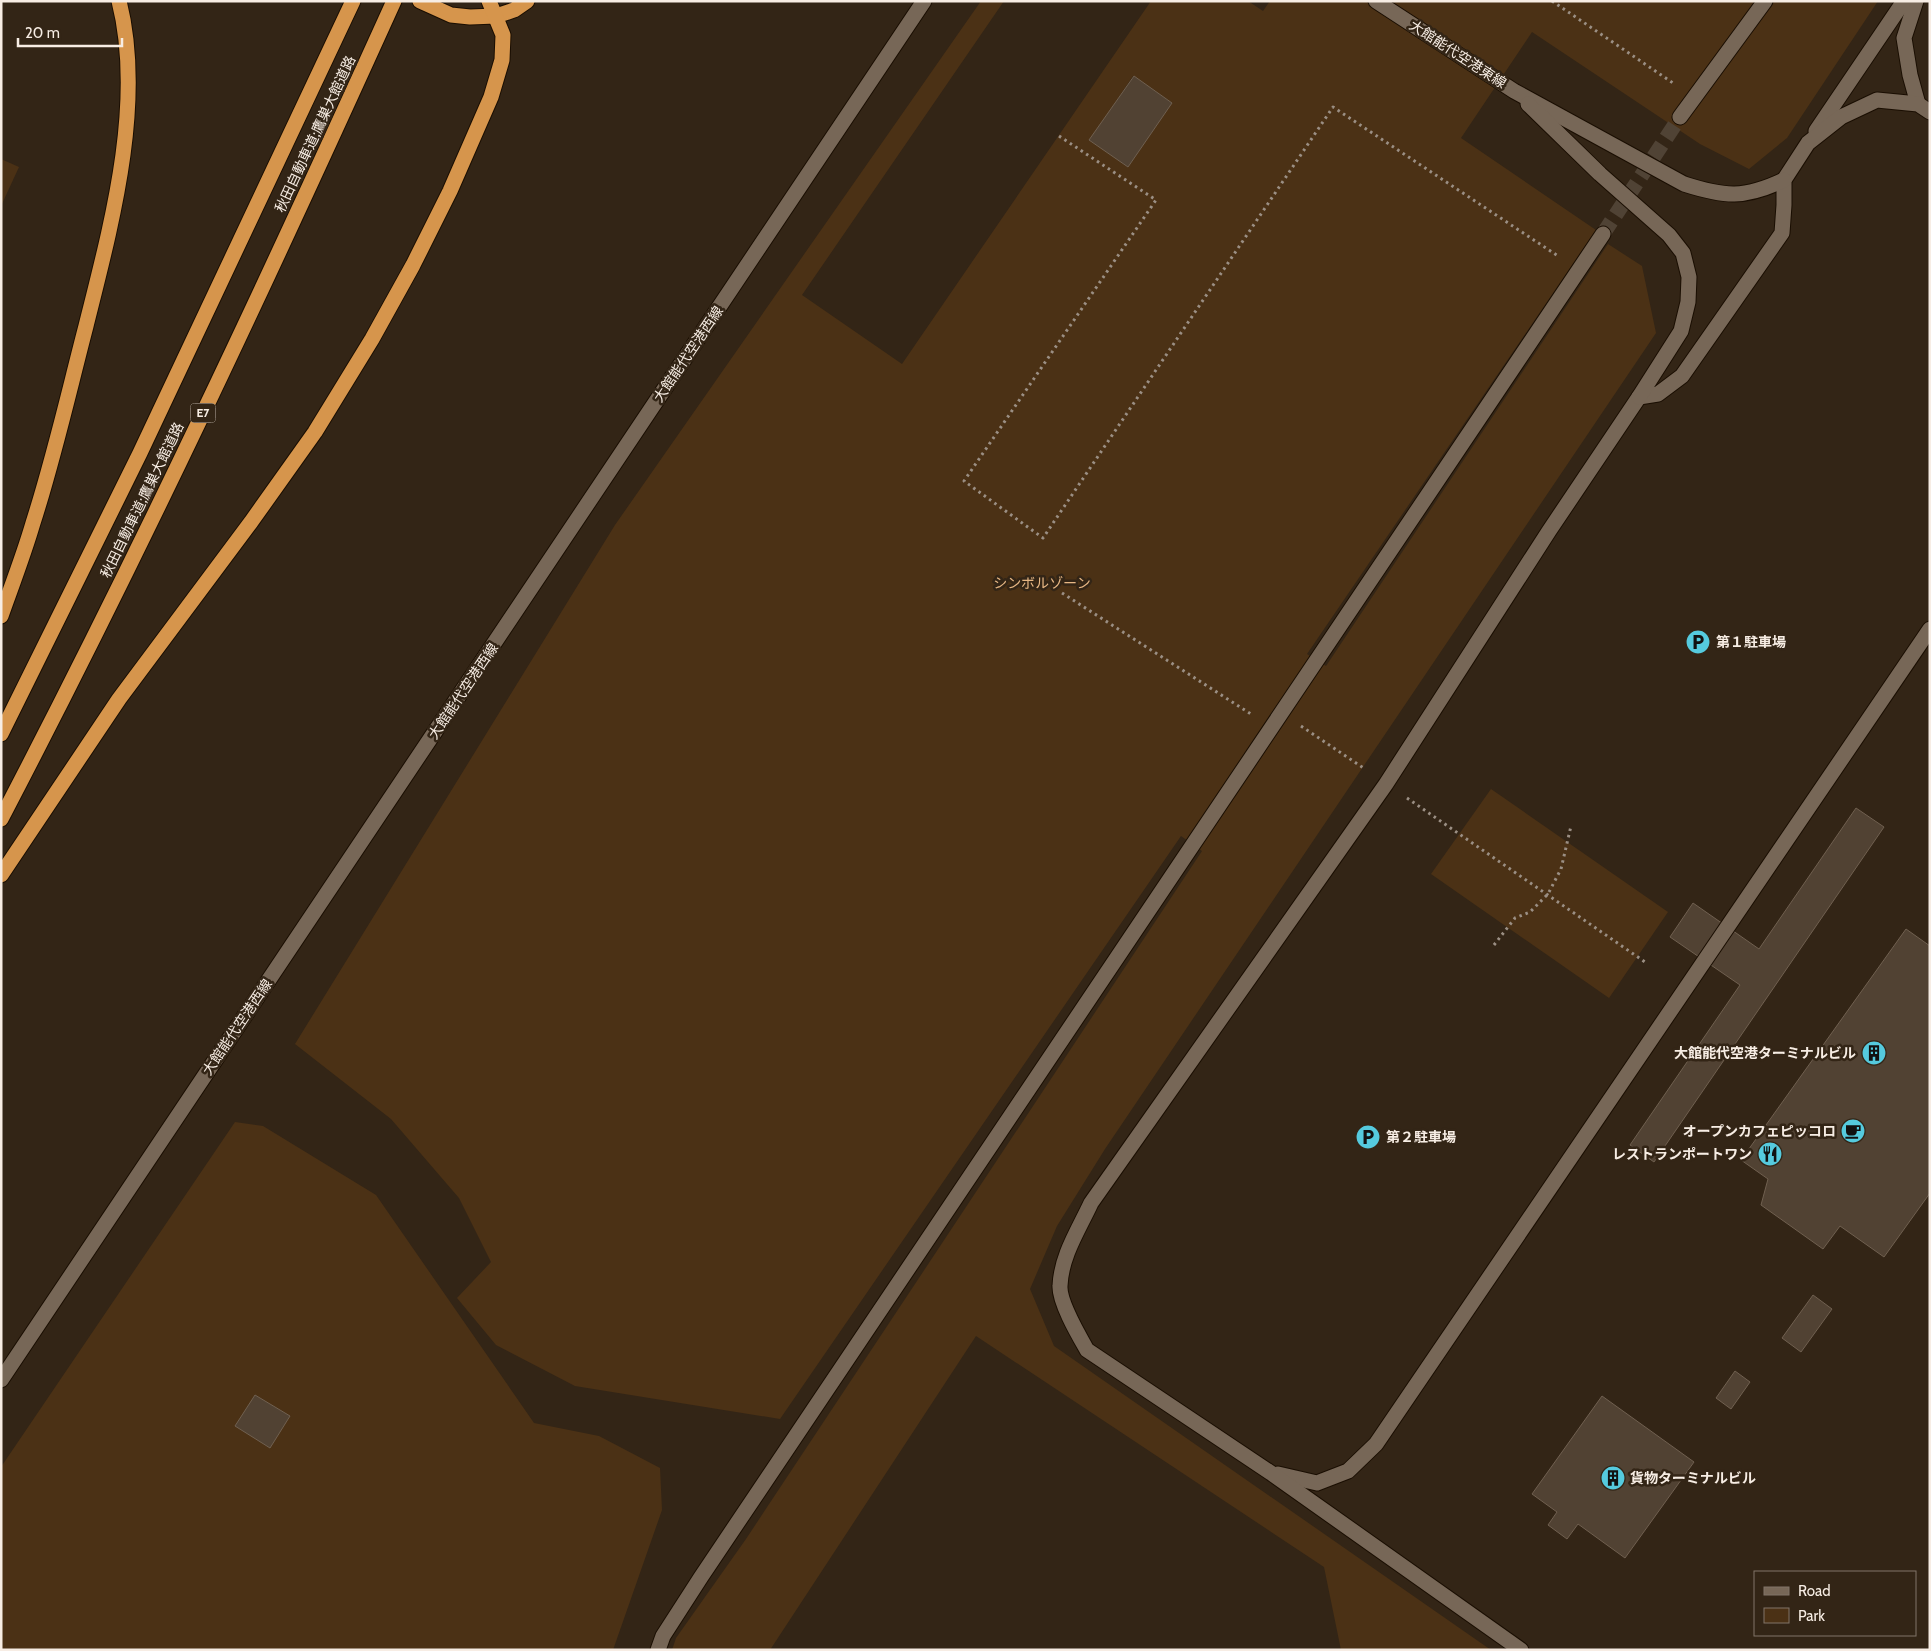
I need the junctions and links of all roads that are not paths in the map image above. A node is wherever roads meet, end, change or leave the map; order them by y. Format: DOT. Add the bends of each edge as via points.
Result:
graph roads {
  1 [pos="119,1"];
  2 [pos="353,1"];
  3 [pos="394,1"];
  4 [pos="420,1"];
  5 [pos="488,1"];
  6 [pos="527,1"];
  7 [pos="924,1"];
  8 [pos="1376,1"];
  9 [pos="1765,1"];
  10 [pos="1904,1"];
  11 [pos="1916,1"];
  12 [pos="496,16"];
  13 [pos="1514,91"];
  14 [pos="1924,108"];
  15 [pos="1680,117"];
  16 [pos="1808,143"];
  17 [pos="1784,180"];
  18 [pos="1604,234"];
  19 [pos="1639,398"];
  20 [pos="1,616"];
  21 [pos="1930,629"];
  22 [pos="1,734"];
  23 [pos="1,820"];
  24 [pos="1,875"];
  25 [pos="1,1380"];
  26 [pos="1271,1473"];
  27 [pos="658,1650"];
  28 [pos="1521,1650"];
  1 -- 20 [label="highway" via="126,29 128,77 116,194 42,494"];
  2 -- 22 [label="highway, 秋田自動車道;鷹巣大館道路" via="140,453"];
  3 -- 23 [label="highway, 秋田自動車道;鷹巣大館道路 / E7" via="167,488"];
  4 -- 12 [label="highway" via="451,15 470,18"];
  5 -- 12 [label="highway"];
  6 -- 12 [label="highway"];
  7 -- 25 [label="main road, 大館能代空港西線"];
  8 -- 13 [label="main road, 大館能代空港東線"];
  9 -- 15 [label="main road"];
  10 -- 16 [label="main road"];
  11 -- 14 [label="main road" via="1904,38 1910,75"];
  12 -- 24 [label="highway" via="503,35 502,60 492,97 446,199 372,339 315,432 119,699"];
  13 -- 17 [label="main road" via="1684,184 1712,193 1742,195"];
  13 -- 19 [label="main road" via="1669,235 1683,253 1689,277 1688,302 1681,331"];
  14 -- 16 [label="main road" via="1877,100 1841,117"];
  16 -- 17 [label="main road"];
  17 -- 19 [label="main road" via="1782,233 1682,376 1658,394"];
  18 -- 27 [label="main road" via="701,1577 663,1636"];
  19 -- 26 [label="main road" via="1386,784 1091,1203 1067,1254 1059,1288 1071,1323 1087,1350"];
  21 -- 26 [label="main road" via="1376,1444 1348,1471 1317,1483"];
  26 -- 28 [label="main road"];
}
